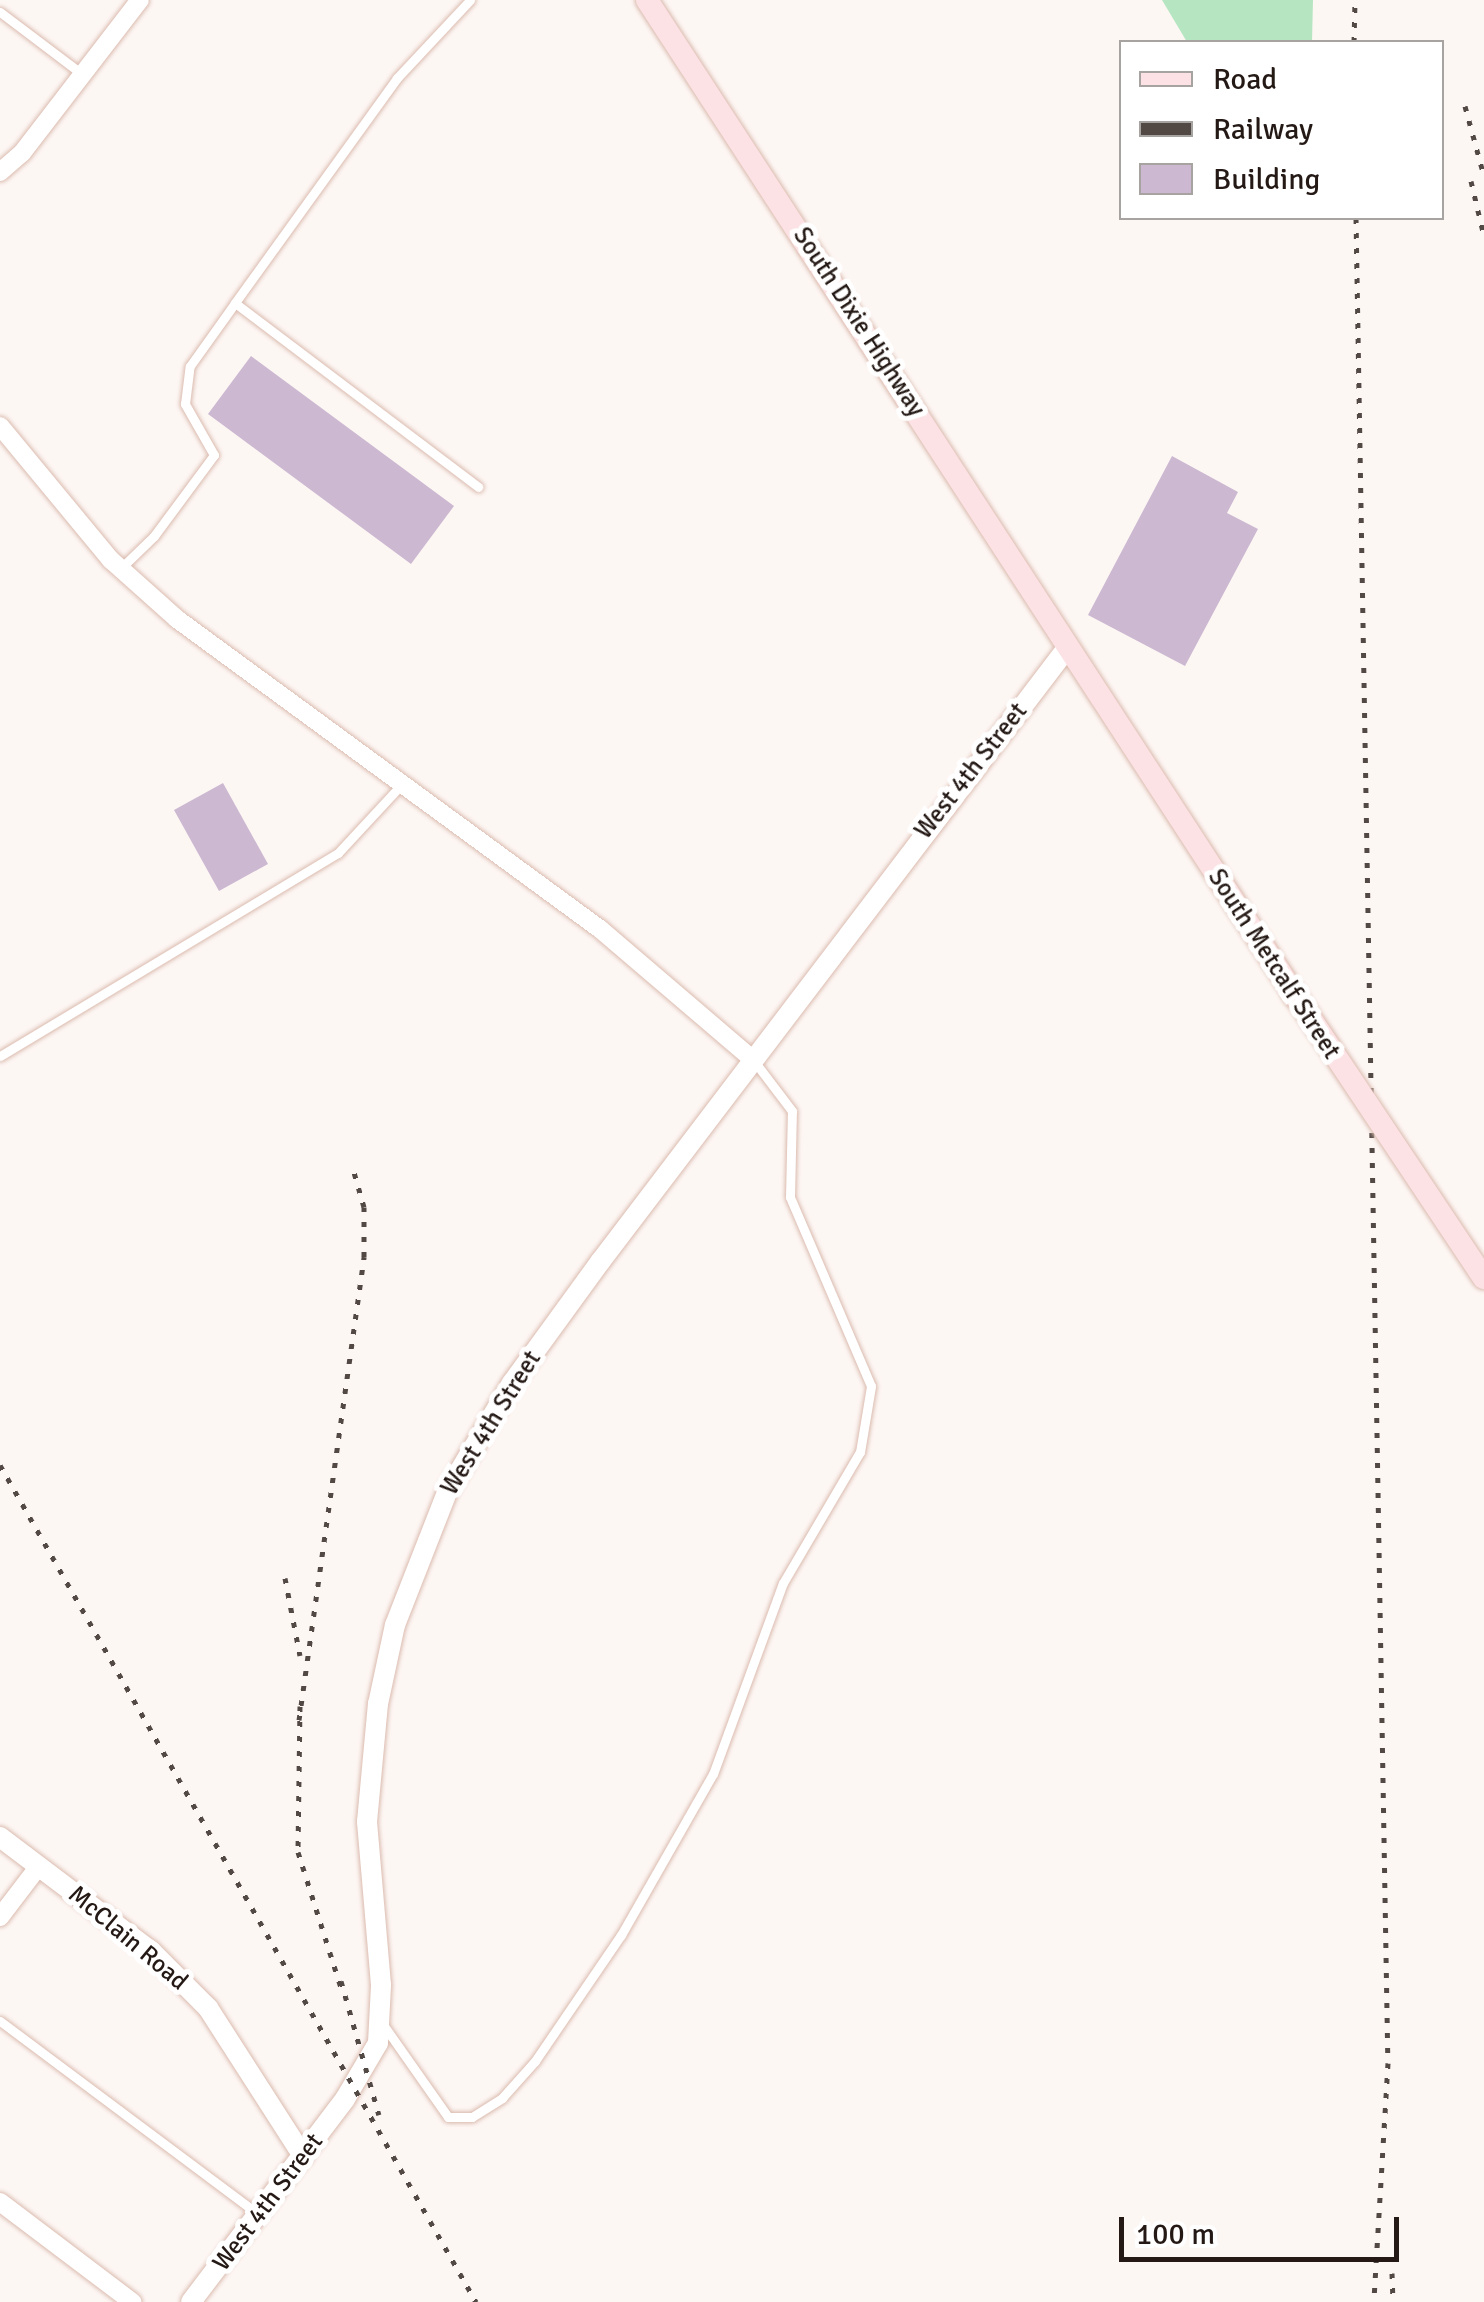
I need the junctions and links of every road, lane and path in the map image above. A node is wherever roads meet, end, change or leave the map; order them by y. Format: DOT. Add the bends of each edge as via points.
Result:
graph roads {
  1 [pos="140,0"];
  2 [pos="470,0"];
  3 [pos="646,0"];
  4 [pos="0,12"];
  5 [pos="82,74"];
  6 [pos="0,172"];
  7 [pos="234,302"];
  8 [pos="0,426"];
  9 [pos="478,487"];
  10 [pos="120,568"];
  11 [pos="1067,648"];
  12 [pos="402,784"];
  13 [pos="0,1056"];
  14 [pos="752,1059"];
  15 [pos="1484,1278"];
  16 [pos="0,1837"];
  17 [pos="39,1866"];
  18 [pos="0,1917"];
  19 [pos="0,2021"];
  20 [pos="382,2022"];
  21 [pos="303,2156"];
  22 [pos="0,2202"];
  23 [pos="258,2214"];
  24 [pos="132,2302"];
  25 [pos="191,2302"];
  1 -- 5 [label="street"];
  2 -- 7 [label="lane" via="397,78"];
  3 -- 11 [label="main road, South Dixie Highway"];
  4 -- 5 [label="lane"];
  5 -- 6 [label="street"];
  7 -- 9 [label="lane"];
  7 -- 10 [label="lane" via="190,366 185,404 214,455 174,511"];
  8 -- 10 [label="street"];
  10 -- 12 [label="street" via="177,619"];
  11 -- 14 [label="street, West 4th Street"];
  11 -- 15 [label="main road, South Metcalf Street, bridge"];
  12 -- 13 [label="lane" via="338,853"];
  12 -- 14 [label="street" via="600,929"];
  14 -- 20 [label="street, West 4th Street" via="512,1383 430,1529 396,1625 373,1751 368,1822"];
  14 -- 20 [label="lane" via="780,1087 792,1111 790,1197 871,1386 860,1452 783,1583 712,1774 621,1935 535,2061 502,2098 472,2118 448,2117"];
  16 -- 17 [label="street, McClain Road"];
  17 -- 18 [label="street"];
  17 -- 21 [label="street, McClain Road" via="151,1950 208,2008"];
  19 -- 23 [label="lane"];
  20 -- 21 [label="street, West 4th Street" via="366,2068"];
  21 -- 23 [label="street, West 4th Street"];
  22 -- 24 [label="street"];
  23 -- 25 [label="street, West 4th Street"];
}
